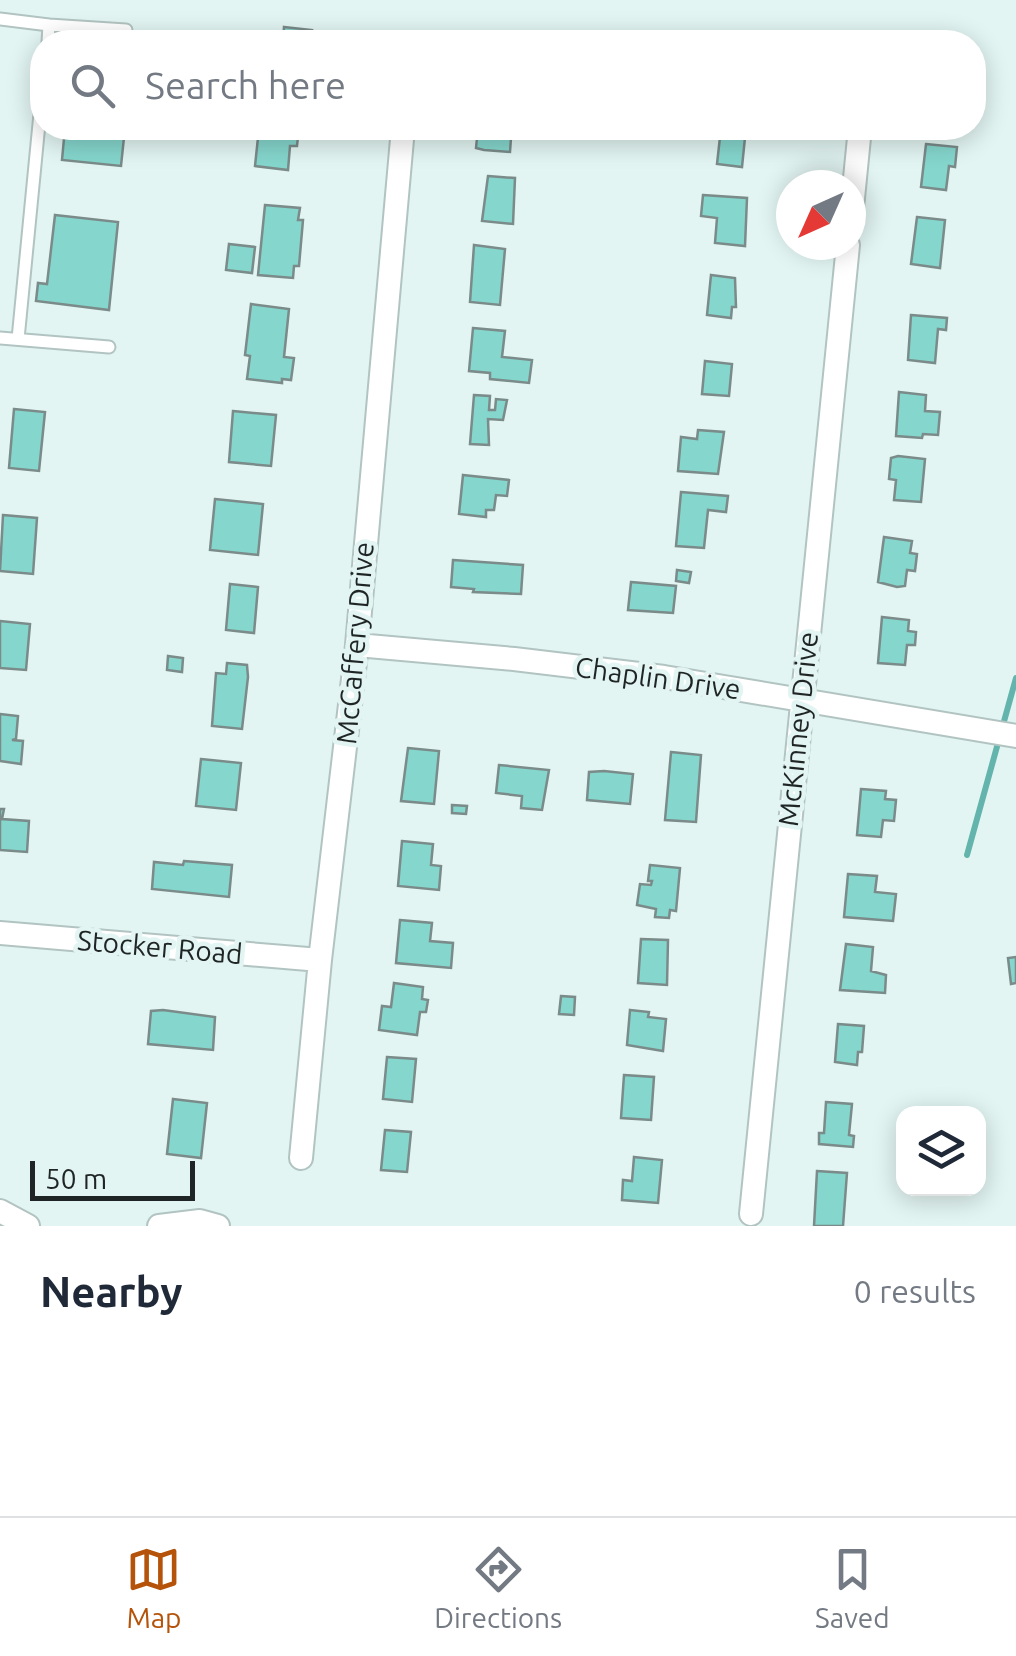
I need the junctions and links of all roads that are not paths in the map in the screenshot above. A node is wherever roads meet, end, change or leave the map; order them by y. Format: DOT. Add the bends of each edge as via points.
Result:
graph roads {
  1 [pos="0,19"];
  2 [pos="49,25"];
  3 [pos="49,30"];
  4 [pos="126,30"];
  5 [pos="37,140"];
  6 [pos="402,140"];
  7 [pos="859,140"];
  8 [pos="856,170"];
  9 [pos="846,260"];
  10 [pos="0,338"];
  11 [pos="18,339"];
  12 [pos="109,347"];
  13 [pos="357,645"];
  14 [pos="801,700"];
  15 [pos="1016,736"];
  16 [pos="0,933"];
  17 [pos="320,960"];
  18 [pos="301,1158"];
  19 [pos="0,1211"];
  20 [pos="751,1214"];
  21 [pos="28,1226"];
  22 [pos="158,1226"];
  23 [pos="218,1226"];
  1 -- 2 [label="lane"];
  2 -- 3 [label="lane"];
  2 -- 4 [label="lane"];
  5 -- 11 [label="lane"];
  6 -- 13 [label="street, McCaffery Drive"];
  7 -- 8 [label="street"];
  9 -- 14 [label="street, McKinney Drive"];
  10 -- 11 [label="lane"];
  11 -- 12 [label="lane"];
  13 -- 14 [label="street, Chaplin Drive" via="664,676"];
  13 -- 17 [label="street, McCaffery Drive"];
  14 -- 15 [label="street, Chaplin Drive"];
  14 -- 20 [label="street, McKinney Drive"];
  16 -- 17 [label="street, Stocker Road"];
  17 -- 18 [label="street, McCaffery Drive"];
  19 -- 21 [label="street"];
  22 -- 23 [label="street"];
}
